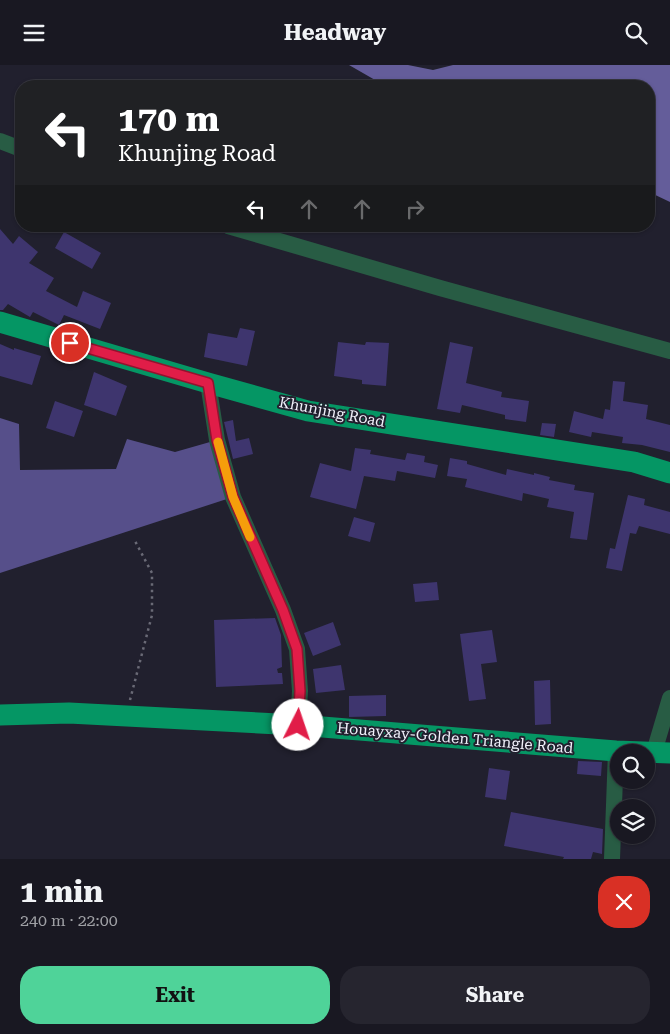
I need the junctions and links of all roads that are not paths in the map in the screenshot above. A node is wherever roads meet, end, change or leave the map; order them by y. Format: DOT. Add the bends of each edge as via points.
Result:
graph roads {
  1 [pos="0,141"];
  2 [pos="15,147"];
  3 [pos="249,232"];
  4 [pos="0,322"];
  5 [pos="670,351"];
  6 [pos="208,383"];
  7 [pos="670,473"];
  8 [pos="670,698"];
  9 [pos="0,715"];
  10 [pos="298,725"];
  11 [pos="610,751"];
  12 [pos="662,753"];
  13 [pos="615,789"];
  14 [pos="612,859"];
  1 -- 2 [label="street"];
  3 -- 5 [label="street"];
  4 -- 6 [label="main road, Khunjing Road"];
  6 -- 7 [label="main road, Khunjing Road" via="308,411 634,463"];
  6 -- 10 [label="street" via="217,440 233,497 297,649"];
  8 -- 12 [label="street"];
  9 -- 10 [label="main road, Houayxay-Golden Triangle Road" via="68,713"];
  10 -- 11 [label="main road, Houayxay-Golden Triangle Road"];
  13 -- 14 [label="street"];
}
